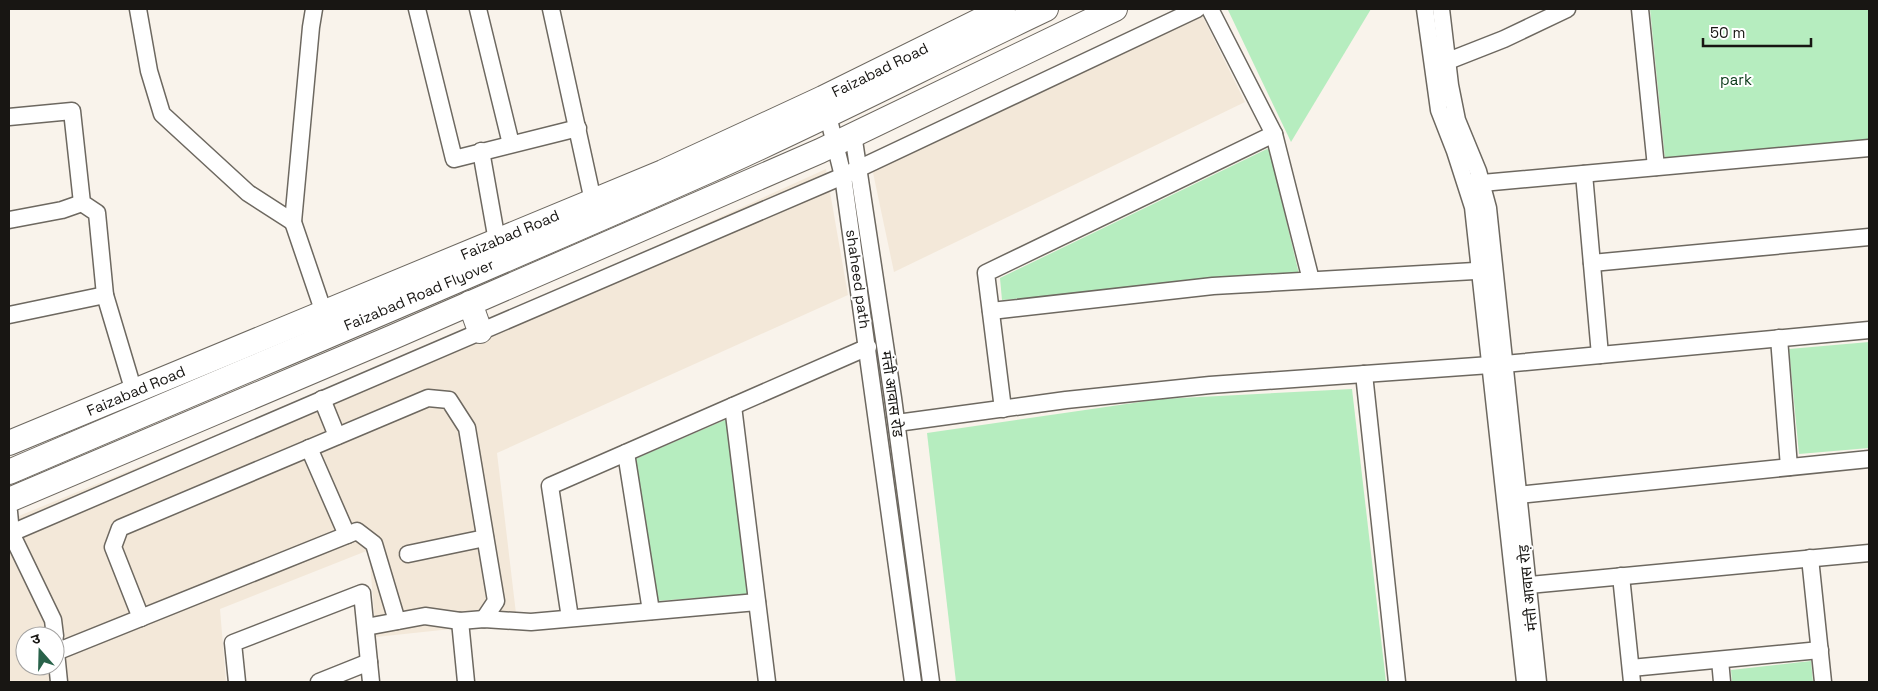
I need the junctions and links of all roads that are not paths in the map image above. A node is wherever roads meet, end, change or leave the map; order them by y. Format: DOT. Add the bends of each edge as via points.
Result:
graph roads {
  1 [pos="138,9"];
  2 [pos="314,9"];
  3 [pos="417,9"];
  4 [pos="478,9"];
  5 [pos="551,9"];
  6 [pos="1003,9"];
  7 [pos="1046,9"];
  8 [pos="1115,9"];
  9 [pos="1197,9"];
  10 [pos="1210,9"];
  11 [pos="1425,9"];
  12 [pos="1441,9"];
  13 [pos="1567,9"];
  14 [pos="1640,9"];
  15 [pos="1440,63"];
  16 [pos="837,111"];
  17 [pos="9,118"];
  18 [pos="578,128"];
  19 [pos="1274,134"];
  20 [pos="843,139"];
  21 [pos="511,144"];
  22 [pos="1869,148"];
  23 [pos="481,151"];
  24 [pos="1656,167"];
  25 [pos="859,169"];
  26 [pos="1584,174"];
  27 [pos="843,176"];
  28 [pos="1474,184"];
  29 [pos="593,201"];
  30 [pos="82,203"];
  31 [pos="9,220"];
  32 [pos="293,222"];
  33 [pos="1869,237"];
  34 [pos="497,241"];
  35 [pos="1592,263"];
  36 [pos="1488,270"];
  37 [pos="1311,280"];
  38 [pos="105,295"];
  39 [pos="470,303"];
  40 [pos="991,311"];
  41 [pos="324,313"];
  42 [pos="9,315"];
  43 [pos="1869,330"];
  44 [pos="480,331"];
  45 [pos="1779,338"];
  46 [pos="868,347"];
  47 [pos="1600,355"];
  48 [pos="1498,364"];
  49 [pos="1364,374"];
  50 [pos="134,392"];
  51 [pos="322,399"];
  52 [pos="733,406"];
  53 [pos="1003,409"];
  54 [pos="896,423"];
  55 [pos="337,436"];
  56 [pos="9,443"];
  57 [pos="309,448"];
  58 [pos="626,453"];
  59 [pos="1869,459"];
  60 [pos="1789,467"];
  61 [pos="9,472"];
  62 [pos="1512,495"];
  63 [pos="9,500"];
  64 [pos="9,512"];
  65 [pos="910,523"];
  66 [pos="892,525"];
  67 [pos="10,533"];
  68 [pos="347,535"];
  69 [pos="485,538"];
  70 [pos="1869,553"];
  71 [pos="408,554"];
  72 [pos="1810,558"];
  73 [pos="1621,576"];
  74 [pos="1522,585"];
  75 [pos="757,602"];
  76 [pos="652,611"];
  77 [pos="140,618"];
  78 [pos="570,618"];
  79 [pos="484,619"];
  80 [pos="397,621"];
  81 [pos="460,622"];
  82 [pos="53,626"];
  83 [pos="366,627"];
  84 [pos="65,644"];
  85 [pos="1820,650"];
  86 [pos="1720,660"];
  87 [pos="369,662"];
  88 [pos="1632,675"];
  89 [pos="237,682"];
  90 [pos="319,682"];
  91 [pos="371,682"];
  92 [pos="466,682"];
  93 [pos="767,682"];
  94 [pos="908,682"];
  95 [pos="931,682"];
  96 [pos="1397,682"];
  97 [pos="1525,682"];
  98 [pos="1538,682"];
  99 [pos="1722,682"];
  100 [pos="1824,682"];
  1 -- 32 [label="street" via="149,71 162,114 248,193"];
  2 -- 32 [label="street"];
  3 -- 23 [label="street" via="454,159"];
  4 -- 21 [label="street"];
  5 -- 18 [label="street"];
  6 -- 29 [label="highway, Faizabad Road" via="823,98"];
  7 -- 16 [label="highway, Faizabad Road Flyover"];
  8 -- 20 [label="highway"];
  9 -- 25 [label="street"];
  10 -- 19 [label="street"];
  11 -- 15 [label="street"];
  12 -- 15 [label="street"];
  13 -- 15 [label="street" via="1504,39"];
  14 -- 24 [label="street"];
  15 -- 28 [label="street, मंत्ती आवास रोड़" via="1439,110 1455,151"];
  16 -- 20 [label="highway, मंत्ती आवास रोड"];
  16 -- 61 [label="highway, Faizabad Road Flyover" via="689,180"];
  17 -- 30 [label="street" via="72,111"];
  18 -- 21 [label="street"];
  18 -- 29 [label="street"];
  19 -- 37 [label="street"];
  19 -- 40 [label="street" via="986,273"];
  20 -- 25 [label="street, मंत्ती आवास रोड"];
  20 -- 27 [label="street, shaheed path"];
  20 -- 39 [label="highway"];
  21 -- 23 [label="street"];
  22 -- 24 [label="street"];
  23 -- 34 [label="street"];
  24 -- 26 [label="street"];
  25 -- 27 [label="street"];
  25 -- 54 [label="street, मंत्ती आवास रोड"];
  26 -- 28 [label="street"];
  26 -- 35 [label="street"];
  27 -- 44 [label="street"];
  27 -- 46 [label="street, shaheed path"];
  28 -- 36 [label="street, मंत्ती आवास रोड़" via="1474,207"];
  29 -- 34 [label="highway, Faizabad Road"];
  30 -- 31 [label="street"];
  30 -- 38 [label="street" via="97,213"];
  32 -- 41 [label="street"];
  33 -- 35 [label="street"];
  34 -- 41 [label="highway, Faizabad Road"];
  35 -- 47 [label="street"];
  36 -- 37 [label="street"];
  36 -- 48 [label="street, मंत्ती आवास रोड़"];
  37 -- 40 [label="street" via="1213,286"];
  38 -- 42 [label="street"];
  38 -- 50 [label="street"];
  39 -- 44 [label="highway"];
  39 -- 63 [label="highway"];
  40 -- 53 [label="street"];
  41 -- 50 [label="highway, Faizabad Road"];
  43 -- 45 [label="street"];
  44 -- 51 [label="street"];
  45 -- 47 [label="street"];
  45 -- 60 [label="street"];
  46 -- 52 [label="street"];
  46 -- 66 [label="street, shaheed path"];
  47 -- 48 [label="street"];
  48 -- 49 [label="street"];
  48 -- 62 [label="street, मंत्ती आवास रोड़"];
  49 -- 53 [label="street" via="1210,385"];
  49 -- 96 [label="street"];
  50 -- 56 [label="highway, Faizabad Road"];
  51 -- 55 [label="street"];
  51 -- 67 [label="street"];
  52 -- 58 [label="street"];
  52 -- 75 [label="street"];
  53 -- 54 [label="street"];
  54 -- 65 [label="street, मंत्ती आवास रोड"];
  55 -- 57 [label="street"];
  55 -- 69 [label="street" via="428,398 449,400 467,428"];
  57 -- 68 [label="street"];
  57 -- 77 [label="street" via="120,528 113,547"];
  58 -- 76 [label="street"];
  58 -- 78 [label="street" via="550,486"];
  59 -- 60 [label="street"];
  60 -- 62 [label="street"];
  62 -- 74 [label="street, मंत्ती आवास रोड़"];
  64 -- 67 [label="street"];
  65 -- 66 [label="street"];
  65 -- 95 [label="street, मंत्ती आवास रोड"];
  66 -- 94 [label="street, shaheed path"];
  67 -- 82 [label="street"];
  68 -- 77 [label="street"];
  68 -- 80 [label="street" via="357,530 374,544"];
  69 -- 71 [label="street"];
  69 -- 79 [label="street" via="496,601"];
  70 -- 72 [label="street"];
  72 -- 73 [label="street"];
  72 -- 85 [label="street"];
  73 -- 74 [label="street"];
  73 -- 88 [label="street"];
  74 -- 97 [label="street"];
  74 -- 98 [label="street, मंत्ती आवास रोड़"];
  75 -- 76 [label="street"];
  75 -- 93 [label="street"];
  76 -- 78 [label="street"];
  77 -- 84 [label="street"];
  78 -- 79 [label="street" via="531,622"];
  79 -- 81 [label="street"];
  80 -- 81 [label="street" via="425,616"];
  80 -- 83 [label="street"];
  81 -- 92 [label="street"];
  83 -- 87 [label="street"];
  83 -- 89 [label="street" via="362,593 233,643"];
  85 -- 86 [label="street"];
  85 -- 100 [label="street"];
  86 -- 88 [label="street"];
  86 -- 99 [label="street"];
  87 -- 90 [label="street"];
  87 -- 91 [label="street"];
}
